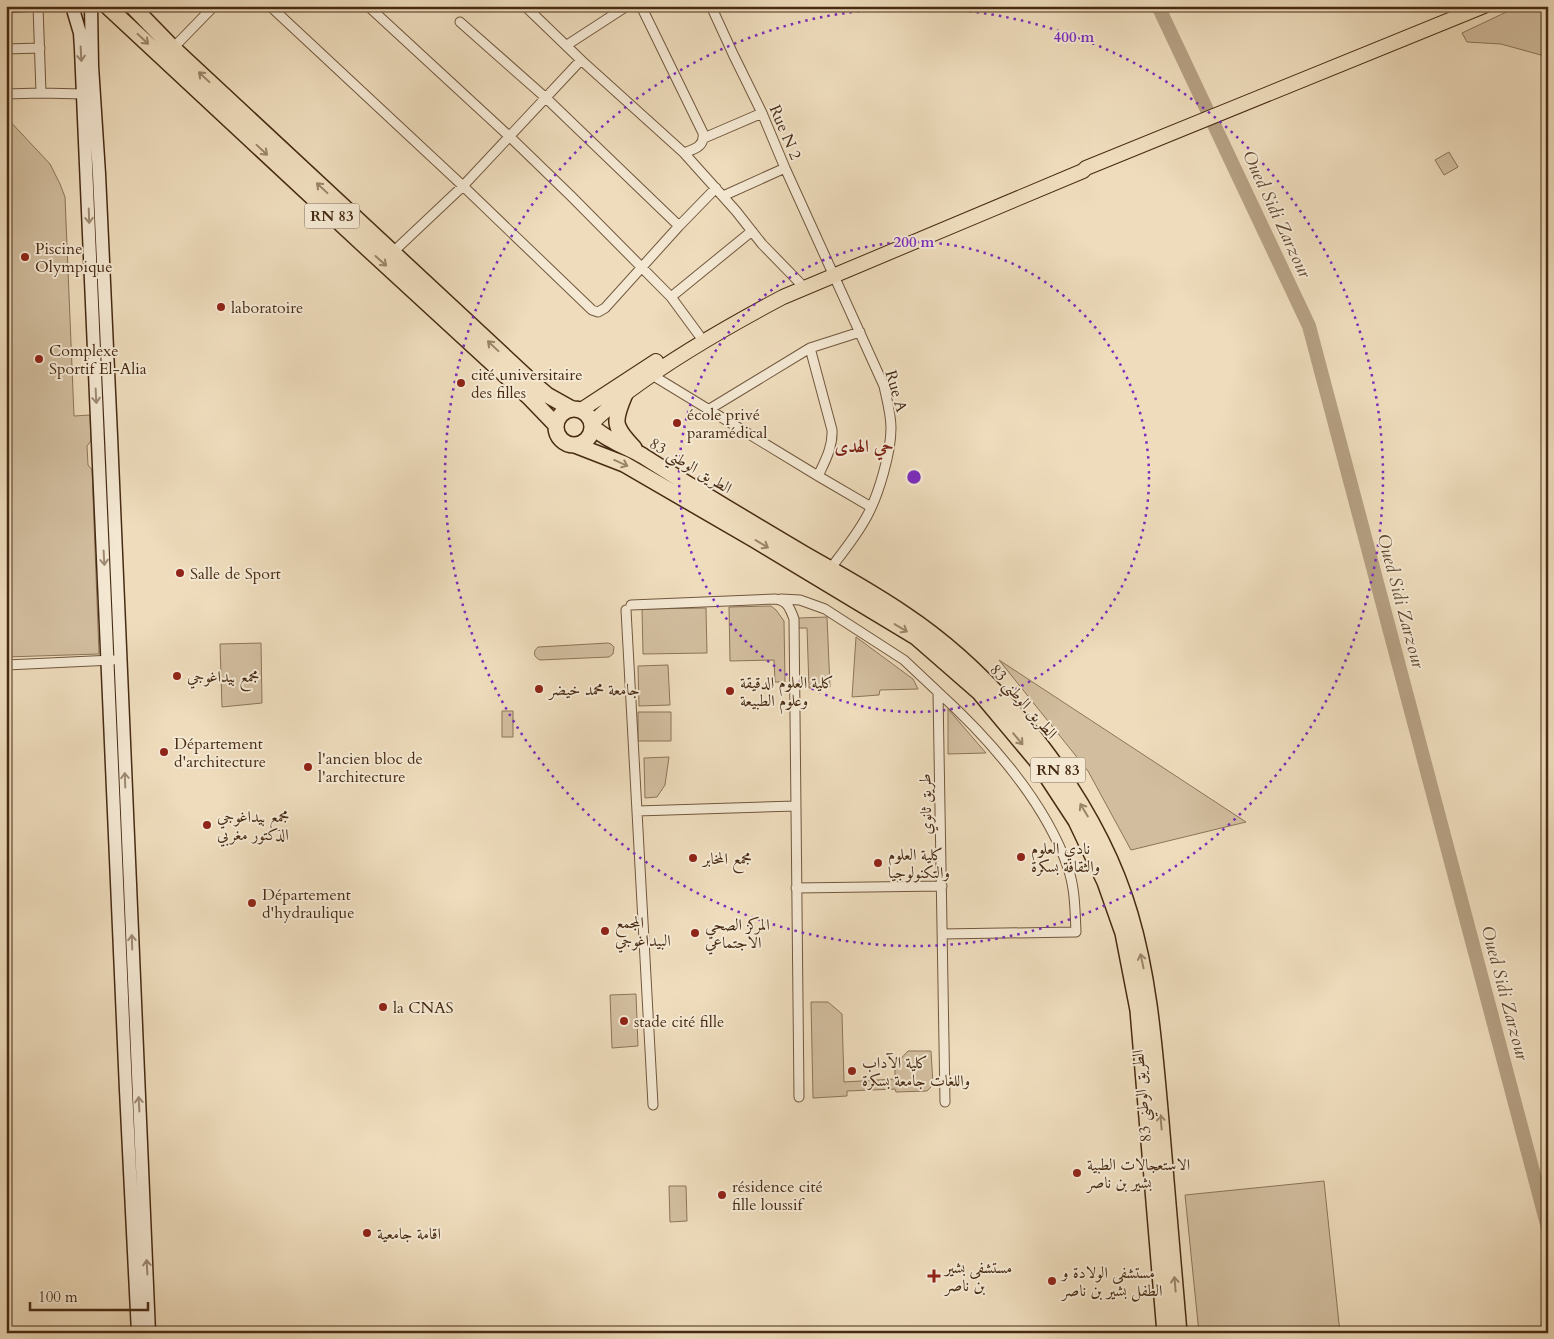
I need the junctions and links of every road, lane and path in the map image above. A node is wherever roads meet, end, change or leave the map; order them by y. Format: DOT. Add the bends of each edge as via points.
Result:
graph roads {
  1 [pos="72,6"];
  2 [pos="91,6"];
  3 [pos="108,6"];
  4 [pos="132,6"];
  5 [pos="214,6"];
  6 [pos="270,6"];
  7 [pos="368,6"];
  8 [pos="525,6"];
  9 [pos="627,6"];
  10 [pos="641,6"];
  11 [pos="711,6"];
  12 [pos="1484,6"];
  13 [pos="6,8"];
  14 [pos="460,22"];
  15 [pos="567,45"];
  16 [pos="40,48"];
  17 [pos="173,48"];
  18 [pos="6,50"];
  19 [pos="581,60"];
  20 [pos="41,93"];
  21 [pos="6,94"];
  22 [pos="83,94"];
  23 [pos="546,98"];
  24 [pos="762,112"];
  25 [pos="510,137"];
  26 [pos="704,138"];
  27 [pos="684,153"];
  28 [pos="785,168"];
  29 [pos="463,186"];
  30 [pos="716,188"];
  31 [pos="723,196"];
  32 [pos="678,226"];
  33 [pos="752,231"];
  34 [pos="392,253"];
  35 [pos="642,268"];
  36 [pos="833,272"];
  37 [pos="800,283"];
  38 [pos="671,297"];
  39 [pos="860,332"];
  40 [pos="700,335"];
  41 [pos="810,348"];
  42 [pos="652,375"];
  43 [pos="625,394"];
  44 [pos="576,410"];
  45 [pos="708,410"];
  46 [pos="556,425"];
  47 [pos="592,425"];
  48 [pos="575,445"];
  49 [pos="640,455"];
  50 [pos="818,476"];
  51 [pos="871,507"];
  52 [pos="830,569"];
  53 [pos="782,599"];
  54 [pos="114,660"];
  55 [pos="6,665"];
  56 [pos="938,692"];
  57 [pos="796,806"];
  58 [pos="637,811"];
  59 [pos="942,886"];
  60 [pos="796,888"];
  61 [pos="942,934"];
  62 [pos="799,1097"];
  63 [pos="945,1102"];
  64 [pos="652,1105"];
  65 [pos="138,1333"];
  66 [pos="149,1333"];
  67 [pos="1165,1333"];
  68 [pos="1179,1333"];
  1 -- 22 [label="main road, one-way" via="80,33"];
  2 -- 54 [label="main road"];
  3 -- 46 [label="highway, RN 83, one-way"];
  4 -- 17 [label="highway, RN 83"];
  5 -- 17 [label="street"];
  6 -- 29 [label="street"];
  7 -- 25 [label="street"];
  8 -- 15 [label="street"];
  9 -- 15 [label="street"];
  10 -- 26 [label="street"];
  11 -- 24 [label="street, Rue N 2"];
  12 -- 36 [label="main road" via="1086,168 1081,167"];
  13 -- 16 [label="street" via="38,6"];
  14 -- 23 [label="street"];
  15 -- 19 [label="street"];
  16 -- 18 [label="street"];
  16 -- 20 [label="street"];
  34 -- 17 [label="highway, RN 83, one-way"];
  19 -- 23 [label="street"];
  19 -- 27 [label="street"];
  20 -- 21 [label="street"];
  20 -- 22 [label="street"];
  22 -- 54 [label="main road, one-way"];
  23 -- 25 [label="street"];
  23 -- 32 [label="street"];
  24 -- 26 [label="street"];
  24 -- 28 [label="street, Rue N 2"];
  25 -- 29 [label="street"];
  25 -- 35 [label="street"];
  26 -- 27 [label="street" via="702,144"];
  27 -- 30 [label="street"];
  28 -- 31 [label="street"];
  28 -- 36 [label="street, Rue N 2"];
  29 -- 34 [label="street"];
  29 -- 35 [label="street" via="592,310 603,310"];
  30 -- 31 [label="street"];
  30 -- 32 [label="street"];
  31 -- 33 [label="street"];
  32 -- 35 [label="street"];
  33 -- 37 [label="street"];
  33 -- 38 [label="street"];
  44 -- 34 [label="highway, RN 83, one-way" via="540,389"];
  35 -- 38 [label="street"];
  36 -- 37 [label="main road"];
  36 -- 39 [label="street, Rue A"];
  36 -- 42 [label="main road" via="745,317"];
  37 -- 40 [label="main road" via="754,304"];
  38 -- 40 [label="street"];
  39 -- 41 [label="street"];
  39 -- 51 [label="street, Rue A" via="884,386 891,428 886,460"];
  40 -- 44 [label="main road"];
  41 -- 45 [label="street"];
  41 -- 50 [label="street" via="832,430 830,449"];
  42 -- 43 [label="main road"];
  42 -- 45 [label="street"];
  43 -- 47 [label="main road"];
  43 -- 49 [label="highway" via="617,412 620,433"];
  44 -- 46 [label="highway" via="562,413"];
  44 -- 47 [label="highway" via="588,416"];
  45 -- 50 [label="street"];
  46 -- 48 [label="highway" via="560,438"];
  47 -- 48 [label="highway" via="589,437"];
  47 -- 49 [label="highway, الطريق الوطني 83 / RN 83" via="610,440"];
  48 -- 67 [label="highway, الطريق الوطني 83 / RN 83, one-way" via="624,464 916,637 979,692 1041,767 1076,821 1105,882 1123,933 1138,1010"];
  49 -- 52 [label="highway, الطريق الوطني 83 / RN 83"];
  50 -- 51 [label="street"];
  51 -- 52 [label="street, Rue A"];
  68 -- 52 [label="highway, الطريق الوطني 83 / RN 83, one-way" via="1146,978 1130,911 1104,848 1073,792 1043,748 977,673 905,614"];
  53 -- 56 [label="street" via="800,600 824,609 904,660"];
  53 -- 57 [label="street" via="790,606 794,619"];
  53 -- 58 [label="street" via="628,607"];
  54 -- 55 [label="street"];
  54 -- 65 [label="main road" via="126,1090"];
  66 -- 54 [label="main road, one-way"];
  56 -- 59 [label="street, طريق ثانوي"];
  56 -- 61 [label="street" via="983,737 1020,781 1054,832 1069,869 1076,932"];
  57 -- 58 [label="street"];
  57 -- 60 [label="street"];
  58 -- 64 [label="street"];
  59 -- 60 [label="street"];
  59 -- 61 [label="street, طريق ثانوي"];
  60 -- 62 [label="street"];
  61 -- 63 [label="street, طريق ثانوي"];
}
